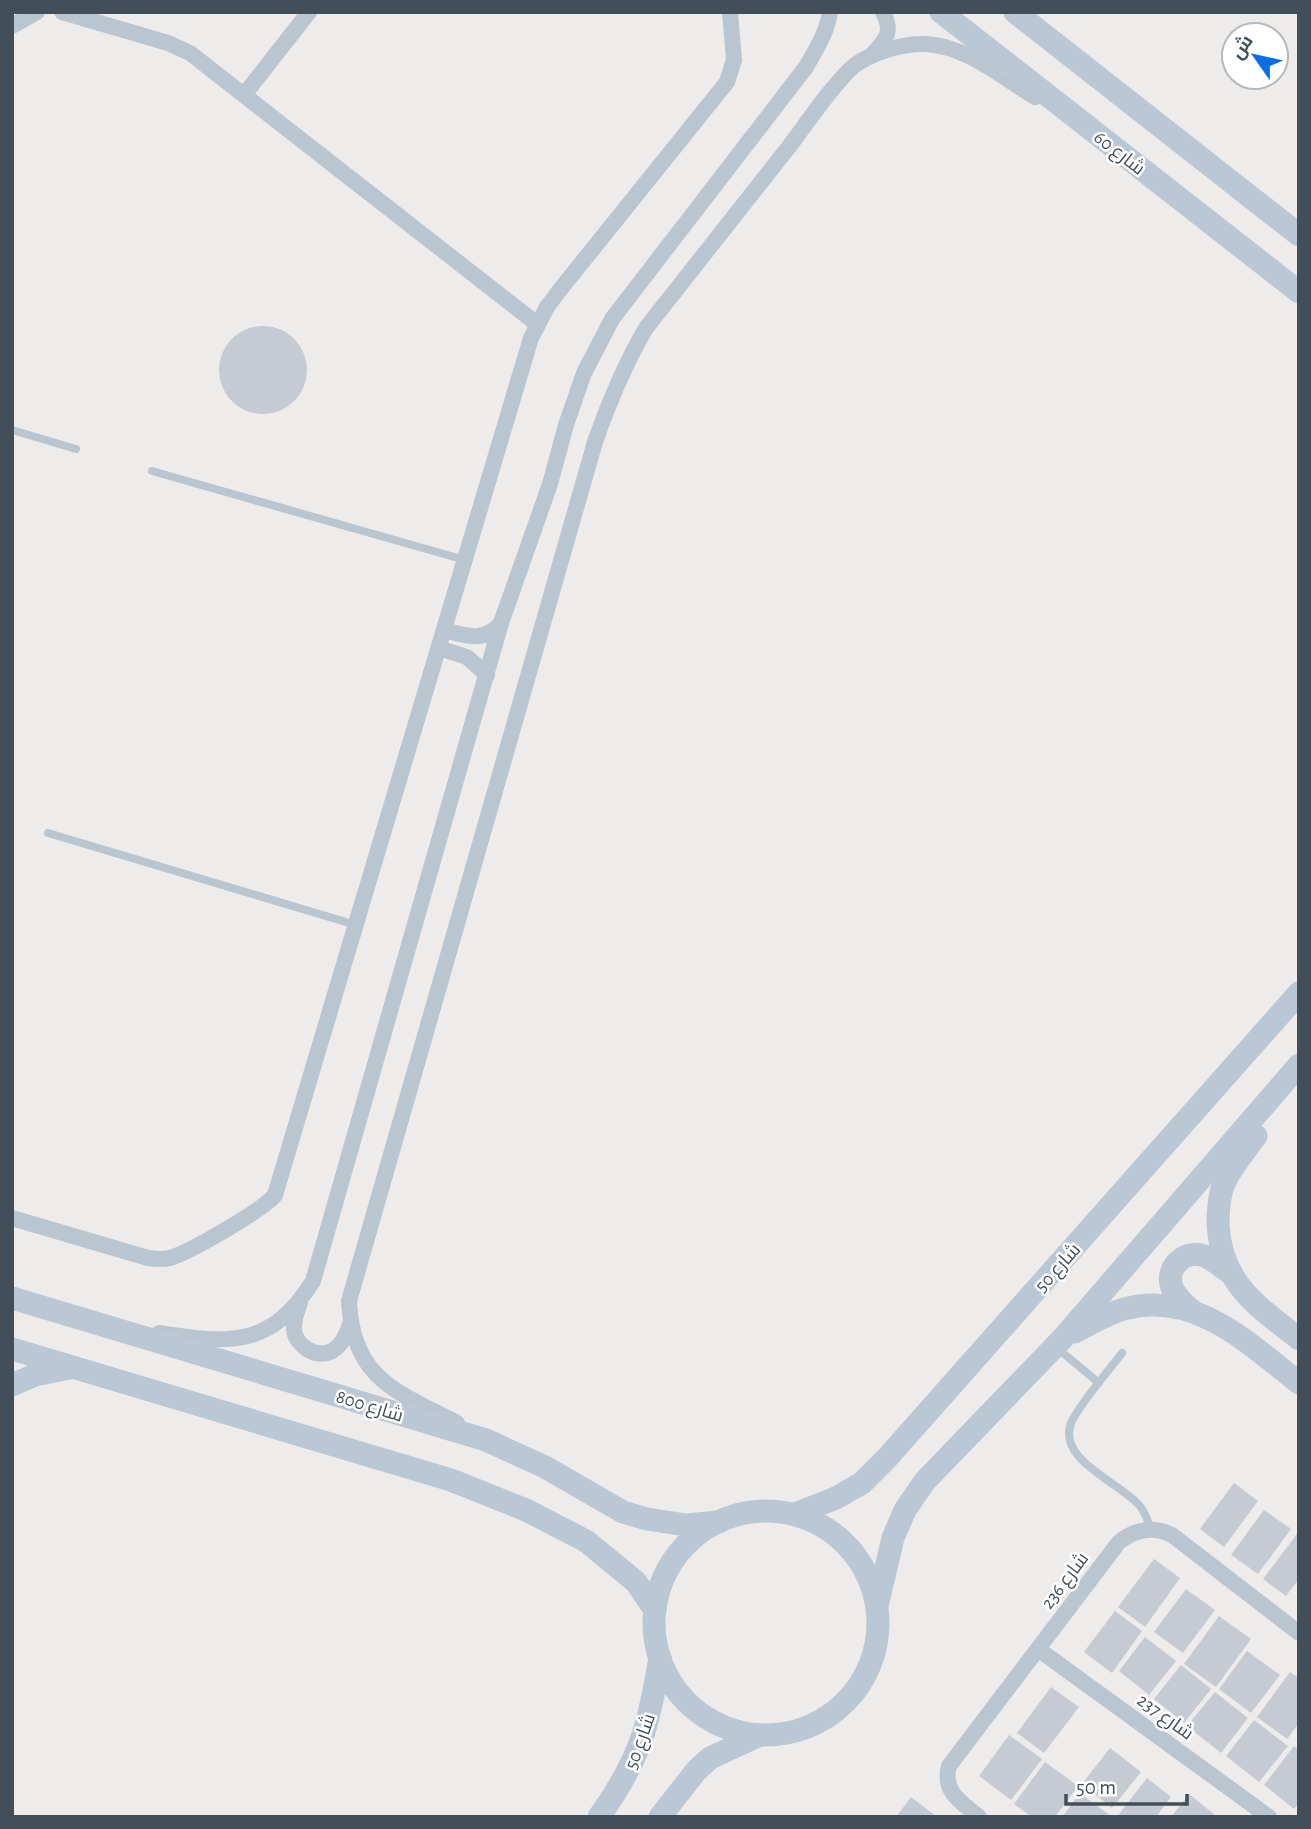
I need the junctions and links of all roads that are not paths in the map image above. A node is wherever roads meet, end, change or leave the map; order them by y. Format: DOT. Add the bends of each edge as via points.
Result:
graph roads {
  1 [pos="37,12"];
  2 [pos="62,12"];
  3 [pos="309,12"];
  4 [pos="730,12"];
  5 [pos="883,12"];
  6 [pos="941,12"];
  7 [pos="1015,12"];
  8 [pos="832,16"];
  9 [pos="12,26"];
  10 [pos="870,58"];
  11 [pos="244,95"];
  12 [pos="1098,135"];
  13 [pos="1299,235"];
  14 [pos="1299,292"];
  15 [pos="537,324"];
  16 [pos="12,430"];
  17 [pos="76,449"];
  18 [pos="152,471"];
  19 [pos="465,560"];
  20 [pos="501,623"];
  21 [pos="444,630"];
  22 [pos="439,648"];
  23 [pos="487,675"];
  24 [pos="48,833"];
  25 [pos="356,925"];
  26 [pos="1299,993"];
  27 [pos="1299,1066"];
  28 [pos="12,1218"];
  29 [pos="1229,1272"];
  30 [pos="12,1298"];
  31 [pos="300,1300"];
  32 [pos="1191,1310"];
  33 [pos="98,1323"];
  34 [pos="350,1324"];
  35 [pos="1299,1339"];
  36 [pos="1059,1342"];
  37 [pos="12,1349"];
  38 [pos="1122,1353"];
  39 [pos="73,1367"];
  40 [pos="1100,1383"];
  41 [pos="1299,1383"];
  42 [pos="12,1385"];
  43 [pos="486,1440"];
  44 [pos="795,1514"];
  45 [pos="719,1522"];
  46 [pos="1150,1529"];
  47 [pos="877,1605"];
  48 [pos="655,1609"];
  49 [pos="1299,1633"];
  50 [pos="1038,1649"];
  51 [pos="660,1657"];
  52 [pos="761,1735"];
  53 [pos="1251,1803"];
  54 [pos="599,1817"];
  55 [pos="660,1817"];
  56 [pos="979,1817"];
  57 [pos="1240,1817"];
  58 [pos="1269,1817"];
  1 -- 9 [label="street"];
  2 -- 11 [label="street" via="178,46"];
  3 -- 11 [label="street"];
  4 -- 15 [label="street" via="734,60 727,82"];
  5 -- 10 [label="street" via="888,35"];
  6 -- 12 [label="main road, شارع 60"];
  7 -- 13 [label="main road"];
  8 -- 20 [label="street" via="806,67 612,319 598,344 584,373"];
  10 -- 12 [label="street" via="923,44 952,49"];
  10 -- 34 [label="street" via="844,77 646,328 609,401 353,1281"];
  11 -- 15 [label="street"];
  12 -- 14 [label="main road, شارع 60"];
  15 -- 19 [label="street"];
  16 -- 17 [label="lane"];
  18 -- 19 [label="lane"];
  19 -- 21 [label="street"];
  20 -- 21 [label="street" via="491,633 471,638"];
  20 -- 23 [label="street"];
  21 -- 22 [label="street"];
  22 -- 23 [label="street" via="467,657"];
  22 -- 25 [label="street"];
  23 -- 31 [label="street" via="321,1259"];
  24 -- 25 [label="lane"];
  25 -- 28 [label="street" via="279,1187 265,1206 180,1254 162,1259"];
  26 -- 44 [label="main road, شارع 50" via="887,1458 862,1483"];
  27 -- 29 [label="main road" via="1223,1183 1220,1245"];
  27 -- 36 [label="main road"];
  29 -- 32 [label="main road" via="1197,1254 1176,1262 1171,1284"];
  29 -- 35 [label="main road" via="1257,1306"];
  30 -- 33 [label="main road, شارع 800"];
  31 -- 33 [label="street" via="285,1317 245,1338 217,1341"];
  31 -- 34 [label="street" via="294,1330 298,1341 312,1352 333,1350"];
  32 -- 36 [label="main road" via="1157,1305 1131,1308 1106,1315"];
  32 -- 41 [label="main road" via="1239,1336"];
  33 -- 43 [label="main road, شارع 800"];
  34 -- 43 [label="street" via="363,1356 387,1386"];
  36 -- 40 [label="lane"];
  36 -- 47 [label="main road" via="925,1481 892,1538"];
  37 -- 39 [label="main road"];
  38 -- 40 [label="lane"];
  39 -- 42 [label="main road"];
  39 -- 48 [label="main road" via="451,1479 514,1505 586,1541 636,1582"];
  40 -- 46 [label="lane" via="1073,1419 1069,1442 1077,1455 1138,1503"];
  43 -- 45 [label="main road, شارع 800" via="624,1511 686,1525"];
  44 -- 45 [label="main road" via="743,1513"];
  44 -- 47 [label="main road" via="829,1530 849,1548 865,1570"];
  45 -- 48 [label="main road" via="695,1537 676,1558 662,1582"];
  46 -- 49 [label="street" via="1172,1535"];
  46 -- 50 [label="street, شارع 236" via="1119,1542"];
  47 -- 52 [label="main road" via="874,1654 849,1698 809,1726"];
  48 -- 51 [label="main road"];
  50 -- 53 [label="street, شارع 237"];
  50 -- 56 [label="street, شارع 236" via="949,1766 947,1781 953,1795"];
  51 -- 52 [label="main road" via="678,1691 706,1717"];
  51 -- 54 [label="main road, شارع 50" via="641,1745"];
  52 -- 55 [label="main road" via="710,1758"];
  53 -- 57 [label="street"];
  53 -- 58 [label="street, شارع 237"];
}
